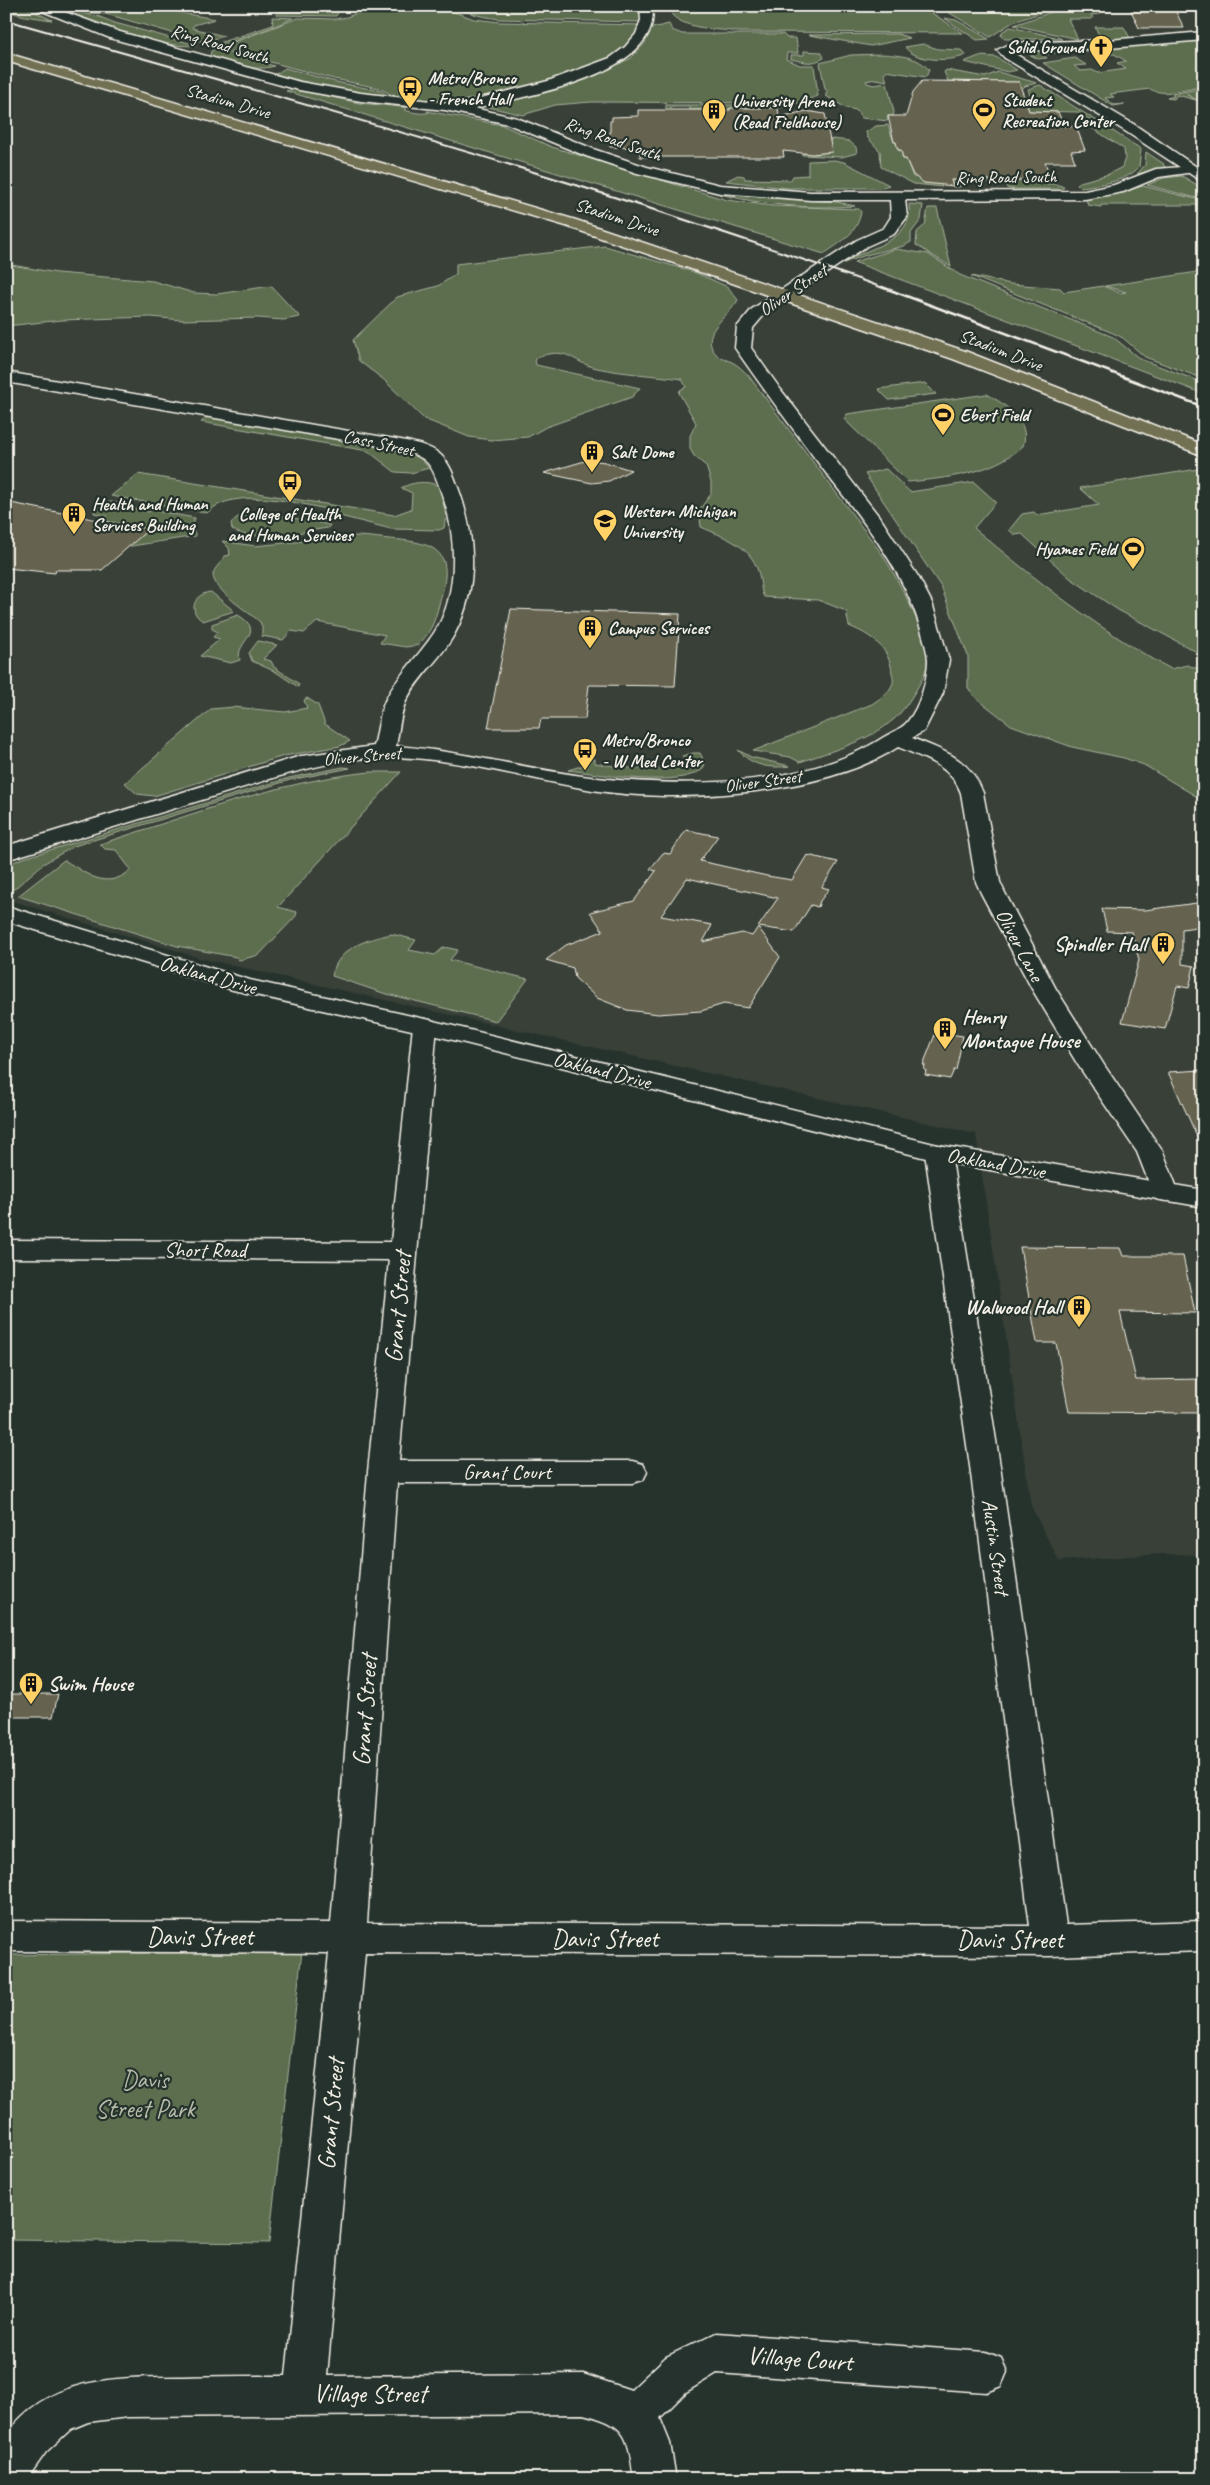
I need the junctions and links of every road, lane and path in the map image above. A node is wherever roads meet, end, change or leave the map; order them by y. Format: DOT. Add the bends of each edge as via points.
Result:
graph roads {
  1 [pos="36,6"];
  2 [pos="646,6"];
  3 [pos="1204,36"];
  4 [pos="6,47"];
  5 [pos="6,56"];
  6 [pos="456,108"];
  7 [pos="1189,169"];
  8 [pos="1204,179"];
  9 [pos="862,196"];
  10 [pos="898,196"];
  11 [pos="862,243"];
  12 [pos="789,289"];
  13 [pos="6,377"];
  14 [pos="1204,436"];
  15 [pos="1204,451"];
  16 [pos="896,739"];
  17 [pos="384,752"];
  18 [pos="6,853"];
  19 [pos="6,912"];
  20 [pos="426,1026"];
  21 [pos="938,1153"];
  22 [pos="1166,1193"];
  23 [pos="1204,1199"];
  24 [pos="6,1248"];
  25 [pos="404,1251"];
  26 [pos="383,1472"];
  27 [pos="632,1472"];
  28 [pos="6,1936"];
  29 [pos="1204,1936"];
  30 [pos="348,1938"];
  31 [pos="1050,1941"];
  32 [pos="986,2372"];
  33 [pos="305,2394"];
  34 [pos="636,2414"];
  35 [pos="6,2475"];
  36 [pos="655,2479"];
  1 -- 6 [label="street, Ring Road South" via="98,30 299,86 361,98"];
  2 -- 6 [label="street" via="649,19 639,42 623,56 597,69 549,85"];
  3 -- 7 [label="street" via="1109,44 1031,45 1008,51"];
  4 -- 12 [label="main road, Stadium Drive" via="549,206"];
  5 -- 12 [label="main road, Stadium Drive"];
  6 -- 9 [label="street, Ring Road South" via="512,121 592,153 704,186 789,196"];
  7 -- 8 [label="street"];
  7 -- 10 [label="street, Ring Road South" via="1156,173 1118,190 1085,195"];
  9 -- 10 [label="street, Ring Road South"];
  9 -- 11 [label="street" via="869,216"];
  10 -- 11 [label="street, Oliver Street" via="900,213 896,224 889,231"];
  11 -- 12 [label="street, Oliver Street"];
  12 -- 14 [label="main road, Stadium Drive"];
  12 -- 15 [label="main road, Stadium Drive"];
  12 -- 16 [label="street, Oliver Street" via="758,312 744,328 745,352 894,554 922,603 935,643 939,660 933,693 916,726"];
  13 -- 17 [label="street, Cass Street" via="385,442 418,450 437,460 458,514 463,555 461,591 445,633 395,702"];
  16 -- 17 [label="street, Oliver Street" via="851,762 810,775 762,784 690,789 595,784 442,756"];
  16 -- 22 [label="street, Oliver Lane" via="948,761 967,778 993,893 1044,989 1150,1152"];
  17 -- 18 [label="street, Oliver Street" via="300,763"];
  19 -- 20 [label="street, Oakland Drive" via="181,968 356,1012"];
  20 -- 21 [label="street, Oakland Drive"];
  20 -- 25 [label="street, Grant Street"];
  21 -- 22 [label="street, Oakland Drive"];
  21 -- 31 [label="street, Austin Street"];
  22 -- 23 [label="street, Oakland Drive"];
  24 -- 25 [label="street, Short Road"];
  25 -- 26 [label="street, Grant Street"];
  26 -- 27 [label="street, Grant Court"];
  26 -- 30 [label="street, Grant Street"];
  28 -- 30 [label="street, Davis Street"];
  29 -- 31 [label="street, Davis Street"];
  30 -- 31 [label="street, Davis Street"];
  30 -- 33 [label="street, Grant Street"];
  32 -- 34 [label="street, Village Court" via="716,2353 692,2362 668,2379"];
  33 -- 34 [label="street, Village Street" via="583,2394 612,2400"];
  33 -- 35 [label="street, Village Street" via="128,2397 66,2409 40,2429 15,2456"];
  34 -- 36 [label="street" via="650,2445"];
}
